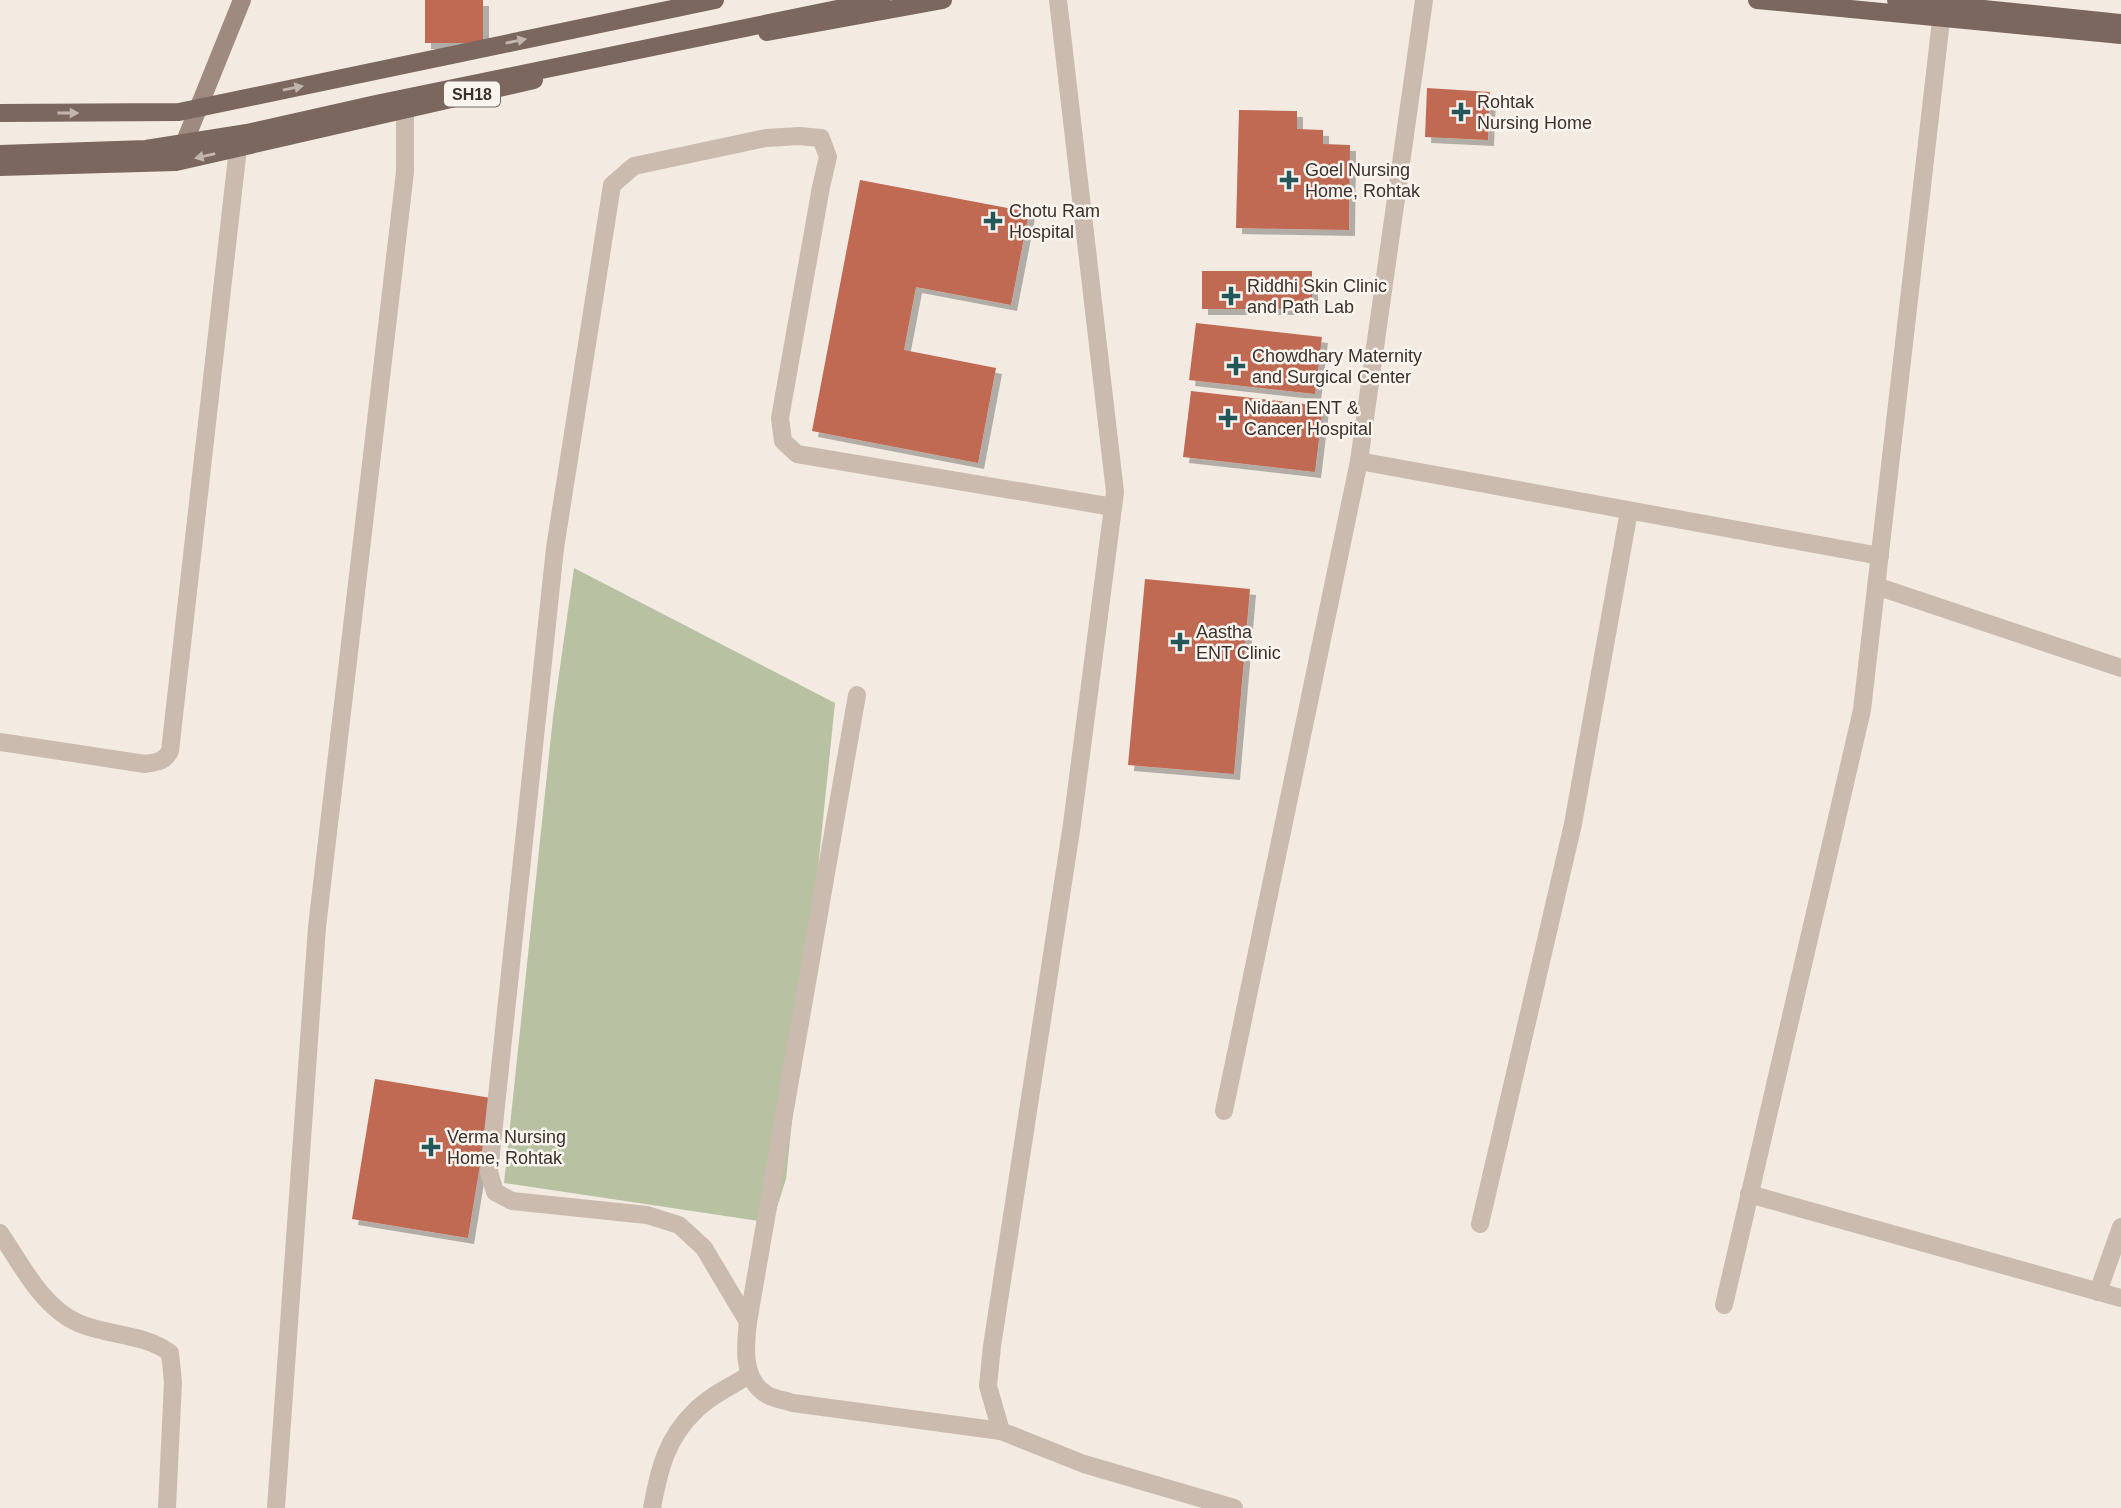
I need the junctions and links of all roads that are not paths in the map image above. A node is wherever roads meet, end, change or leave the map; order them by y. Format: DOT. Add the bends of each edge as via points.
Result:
graph roads {
  1 [pos="243,0"];
  2 [pos="715,0"];
  3 [pos="881,0"];
  4 [pos="943,0"];
  5 [pos="1058,0"];
  6 [pos="1424,0"];
  7 [pos="1757,0"];
  8 [pos="1896,0"];
  9 [pos="1942,9"];
  10 [pos="2121,23"];
  11 [pos="2121,35"];
  12 [pos="198,108"];
  13 [pos="405,110"];
  14 [pos="0,113"];
  15 [pos="238,148"];
  16 [pos="0,154"];
  17 [pos="176,162"];
  18 [pos="0,167"];
  19 [pos="1359,461"];
  20 [pos="1113,507"];
  21 [pos="1629,511"];
  22 [pos="1880,556"];
  23 [pos="1876,586"];
  24 [pos="2121,668"];
  25 [pos="857,695"];
  26 [pos="0,742"];
  27 [pos="1224,1111"];
  28 [pos="1749,1194"];
  29 [pos="1480,1224"];
  30 [pos="2121,1227"];
  31 [pos="0,1233"];
  32 [pos="2098,1292"];
  33 [pos="2121,1298"];
  34 [pos="1724,1305"];
  35 [pos="748,1322"];
  36 [pos="749,1375"];
  37 [pos="1001,1431"];
  38 [pos="167,1508"];
  39 [pos="276,1508"];
  40 [pos="652,1508"];
  41 [pos="1234,1508"];
  1 -- 12 [label="street"];
  12 -- 2 [label="main road, SH18, one-way"];
  3 -- 16 [label="main road, bridge" via="247,133 146,149"];
  4 -- 13 [label="main road, SH18" via="650,53"];
  5 -- 20 [label="street" via="1115,492"];
  6 -- 19 [label="street"];
  7 -- 9 [label="main road"];
  8 -- 10 [label="main road, bridge"];
  9 -- 11 [label="main road"];
  9 -- 22 [label="street"];
  14 -- 12 [label="main road, SH18, one-way" via="179,112"];
  12 -- 17 [label="street"];
  13 -- 15 [label="main road, SH18"];
  13 -- 39 [label="street" via="405,173 317,927"];
  15 -- 17 [label="main road, SH18, one-way"];
  15 -- 26 [label="street" via="170,751 159,762 145,764"];
  17 -- 18 [label="main road, SH18"];
  19 -- 21 [label="street"];
  19 -- 27 [label="street"];
  20 -- 35 [label="street" via="797,454 783,441 780,418 828,157 821,138 766,138 634,166 612,185 555,548 488,1172 495,1192 512,1201 647,1215 679,1225 704,1248"];
  20 -- 37 [label="street" via="1072,824 992,1346 988,1386"];
  21 -- 22 [label="street"];
  21 -- 29 [label="street" via="1573,824"];
  22 -- 23 [label="street"];
  23 -- 24 [label="street"];
  23 -- 28 [label="street" via="1862,710"];
  25 -- 35 [label="street"];
  28 -- 32 [label="street"];
  28 -- 34 [label="street"];
  30 -- 32 [label="street"];
  31 -- 38 [label="street" via="37,1289 56,1308 77,1322 158,1344 170,1353 173,1382"];
  32 -- 33 [label="street"];
  35 -- 36 [label="street"];
  36 -- 37 [label="street" via="766,1394 793,1403"];
  36 -- 40 [label="street" via="696,1409 670,1441"];
  37 -- 41 [label="street" via="1084,1464"];
}
